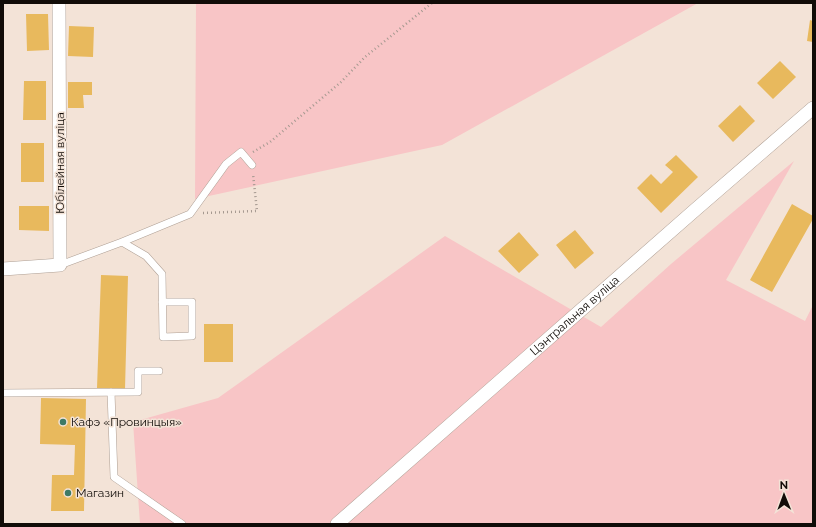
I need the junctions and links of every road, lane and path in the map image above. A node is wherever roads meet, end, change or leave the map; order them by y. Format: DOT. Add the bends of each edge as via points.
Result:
graph roads {
  1 [pos="59,3"];
  2 [pos="432,3"];
  3 [pos="813,108"];
  4 [pos="252,165"];
  5 [pos="190,214"];
  6 [pos="122,242"];
  7 [pos="60,265"];
  8 [pos="3,269"];
  9 [pos="162,302"];
  10 [pos="159,371"];
  11 [pos="111,392"];
  12 [pos="3,393"];
  13 [pos="182,524"];
  14 [pos="337,524"];
  1 -- 7 [label="street, Юбілейная вуліца"];
  2 -- 4 [label="path" via="365,57 341,82 270,142 252,152"];
  3 -- 14 [label="street, Цэнтральная вуліца"];
  4 -- 5 [label="lane" via="241,152 226,164"];
  4 -- 5 [label="path" via="257,211"];
  5 -- 6 [label="lane"];
  6 -- 7 [label="lane"];
  6 -- 9 [label="lane" via="146,256 162,274"];
  7 -- 8 [label="street"];
  9 -- 9 [label="lane" via="163,337 192,336 192,302"];
  10 -- 11 [label="lane" via="138,371 138,392"];
  11 -- 12 [label="lane"];
  11 -- 13 [label="lane" via="114,478"];
}
